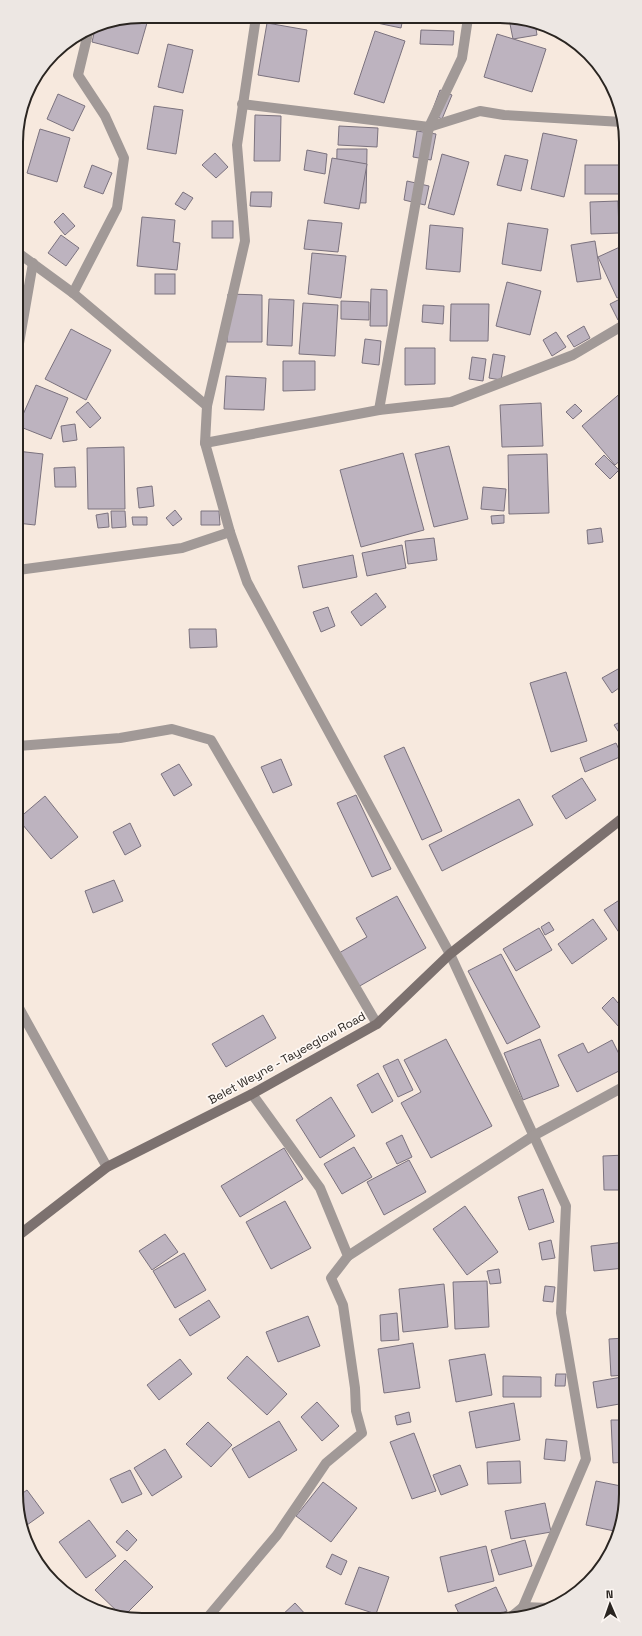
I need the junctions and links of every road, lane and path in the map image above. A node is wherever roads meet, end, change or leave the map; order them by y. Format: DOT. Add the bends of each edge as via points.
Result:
graph roads {
  1 [pos="255,23"];
  2 [pos="467,23"];
  3 [pos="87,36"];
  4 [pos="242,104"];
  5 [pos="617,122"];
  6 [pos="429,127"];
  7 [pos="23,256"];
  8 [pos="33,263"];
  9 [pos="73,293"];
  10 [pos="23,320"];
  11 [pos="619,328"];
  12 [pos="206,406"];
  13 [pos="379,410"];
  14 [pos="205,443"];
  15 [pos="230,532"];
  16 [pos="23,569"];
  17 [pos="23,746"];
  18 [pos="619,821"];
  19 [pos="450,954"];
  20 [pos="23,1015"];
  21 [pos="377,1024"];
  22 [pos="619,1089"];
  23 [pos="252,1094"];
  24 [pos="534,1136"];
  25 [pos="107,1167"];
  26 [pos="23,1232"];
  27 [pos="348,1256"];
  28 [pos="523,1607"];
  29 [pos="536,1608"];
  30 [pos="517,1612"];
  31 [pos="211,1613"];
  1 -- 4 [label="street"];
  2 -- 6 [label="street" via="462,58"];
  3 -- 9 [label="street" via="78,74 104,116 124,158 117,208"];
  4 -- 6 [label="street"];
  4 -- 12 [label="street" via="237,145 245,241"];
  5 -- 6 [label="street" via="504,116 480,111"];
  6 -- 13 [label="street"];
  7 -- 8 [label="street"];
  8 -- 9 [label="street"];
  8 -- 10 [label="street"];
  9 -- 12 [label="street"];
  11 -- 13 [label="street" via="573,355 451,402"];
  12 -- 14 [label="street"];
  13 -- 14 [label="street"];
  14 -- 15 [label="street"];
  15 -- 16 [label="street" via="182,548"];
  15 -- 19 [label="street" via="247,582"];
  17 -- 21 [label="street" via="120,738 172,729 212,740"];
  18 -- 19 [label="main road, Belet Weyne - Tayeeglow Road"];
  19 -- 21 [label="main road, Belet Weyne - Tayeeglow Road"];
  19 -- 24 [label="street"];
  20 -- 25 [label="street"];
  21 -- 23 [label="main road, Belet Weyne - Tayeeglow Road"];
  22 -- 24 [label="street"];
  23 -- 25 [label="main road, Belet Weyne - Tayeeglow Road"];
  23 -- 27 [label="street" via="320,1188"];
  24 -- 27 [label="street"];
  24 -- 28 [label="street" via="566,1206 561,1313 586,1459"];
  25 -- 26 [label="main road, Belet Weyne - Tayeeglow Road"];
  27 -- 31 [label="street" via="331,1278 343,1305 356,1411 362,1433 326,1463 277,1535"];
  28 -- 29 [label="street"];
  28 -- 30 [label="street"];
}
